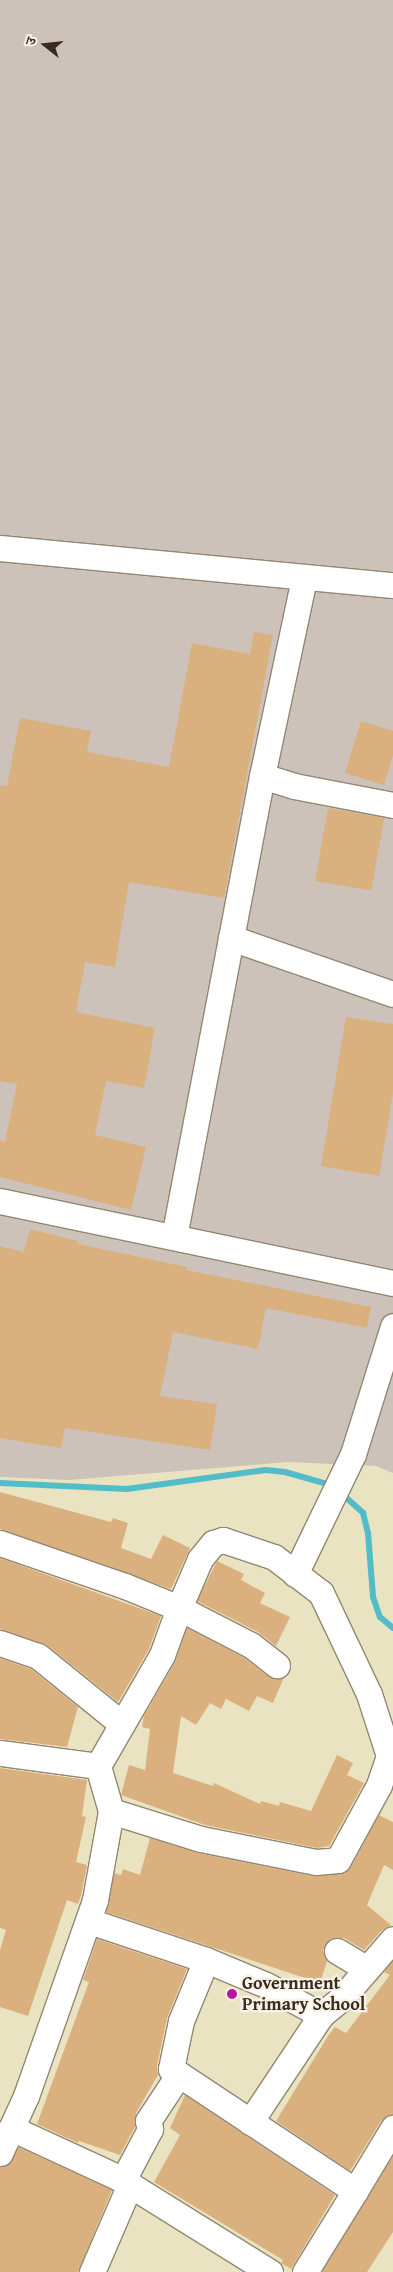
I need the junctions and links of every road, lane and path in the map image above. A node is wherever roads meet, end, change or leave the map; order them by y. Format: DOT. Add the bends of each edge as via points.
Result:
graph roads {
  1 [pos="0,548"];
  2 [pos="304,578"];
  3 [pos="393,585"];
  4 [pos="262,776"];
  5 [pos="393,804"];
  6 [pos="232,938"];
  7 [pos="393,994"];
  8 [pos="0,1201"];
  9 [pos="174,1237"];
  10 [pos="393,1283"];
  11 [pos="393,1326"];
  12 [pos="0,1543"];
  13 [pos="298,1566"];
  14 [pos="179,1608"];
  15 [pos="0,1643"];
  16 [pos="277,1665"];
  17 [pos="122,1724"];
  18 [pos="0,1753"];
  19 [pos="98,1766"];
  20 [pos="111,1811"];
  21 [pos="89,1921"];
  22 [pos="393,1939"];
  23 [pos="337,1951"];
  24 [pos="206,1960"];
  25 [pos="367,1969"];
  26 [pos="321,2015"];
  27 [pos="179,2074"];
  28 [pos="250,2122"];
  29 [pos="11,2128"];
  30 [pos="393,2128"];
  31 [pos="0,2153"];
  32 [pos="126,2182"];
  33 [pos="355,2191"];
  34 [pos="92,2272"];
  35 [pos="270,2272"];
  36 [pos="305,2272"];
  1 -- 2 [label="street"];
  2 -- 3 [label="street"];
  2 -- 4 [label="street"];
  4 -- 5 [label="street" via="294,786"];
  4 -- 6 [label="street"];
  6 -- 7 [label="street"];
  6 -- 9 [label="street"];
  8 -- 9 [label="street"];
  9 -- 10 [label="street"];
  11 -- 13 [label="street" via="353,1454"];
  12 -- 14 [label="street"];
  13 -- 14 [label="street" via="223,1540 213,1543 200,1559"];
  13 -- 20 [label="street" via="321,1593 369,1694 389,1756 379,1784 338,1860 316,1862 201,1839"];
  14 -- 16 [label="street" via="251,1645"];
  14 -- 17 [label="street" via="162,1655"];
  15 -- 17 [label="street" via="38,1656"];
  17 -- 19 [label="street"];
  18 -- 19 [label="street"];
  19 -- 20 [label="street"];
  20 -- 21 [label="street" via="106,1852"];
  21 -- 24 [label="street"];
  21 -- 29 [label="street" via="26,2096"];
  22 -- 25 [label="street"];
  23 -- 25 [label="street"];
  24 -- 26 [label="street" via="266,1985"];
  24 -- 27 [label="street" via="181,2022 171,2069"];
  25 -- 26 [label="street" via="341,1999"];
  26 -- 28 [label="street"];
  27 -- 28 [label="street"];
  27 -- 32 [label="street" via="148,2121 150,2129"];
  28 -- 33 [label="street"];
  29 -- 31 [label="street"];
  29 -- 32 [label="street"];
  30 -- 33 [label="street"];
  32 -- 34 [label="street"];
  32 -- 35 [label="street"];
  33 -- 36 [label="street"];
}
